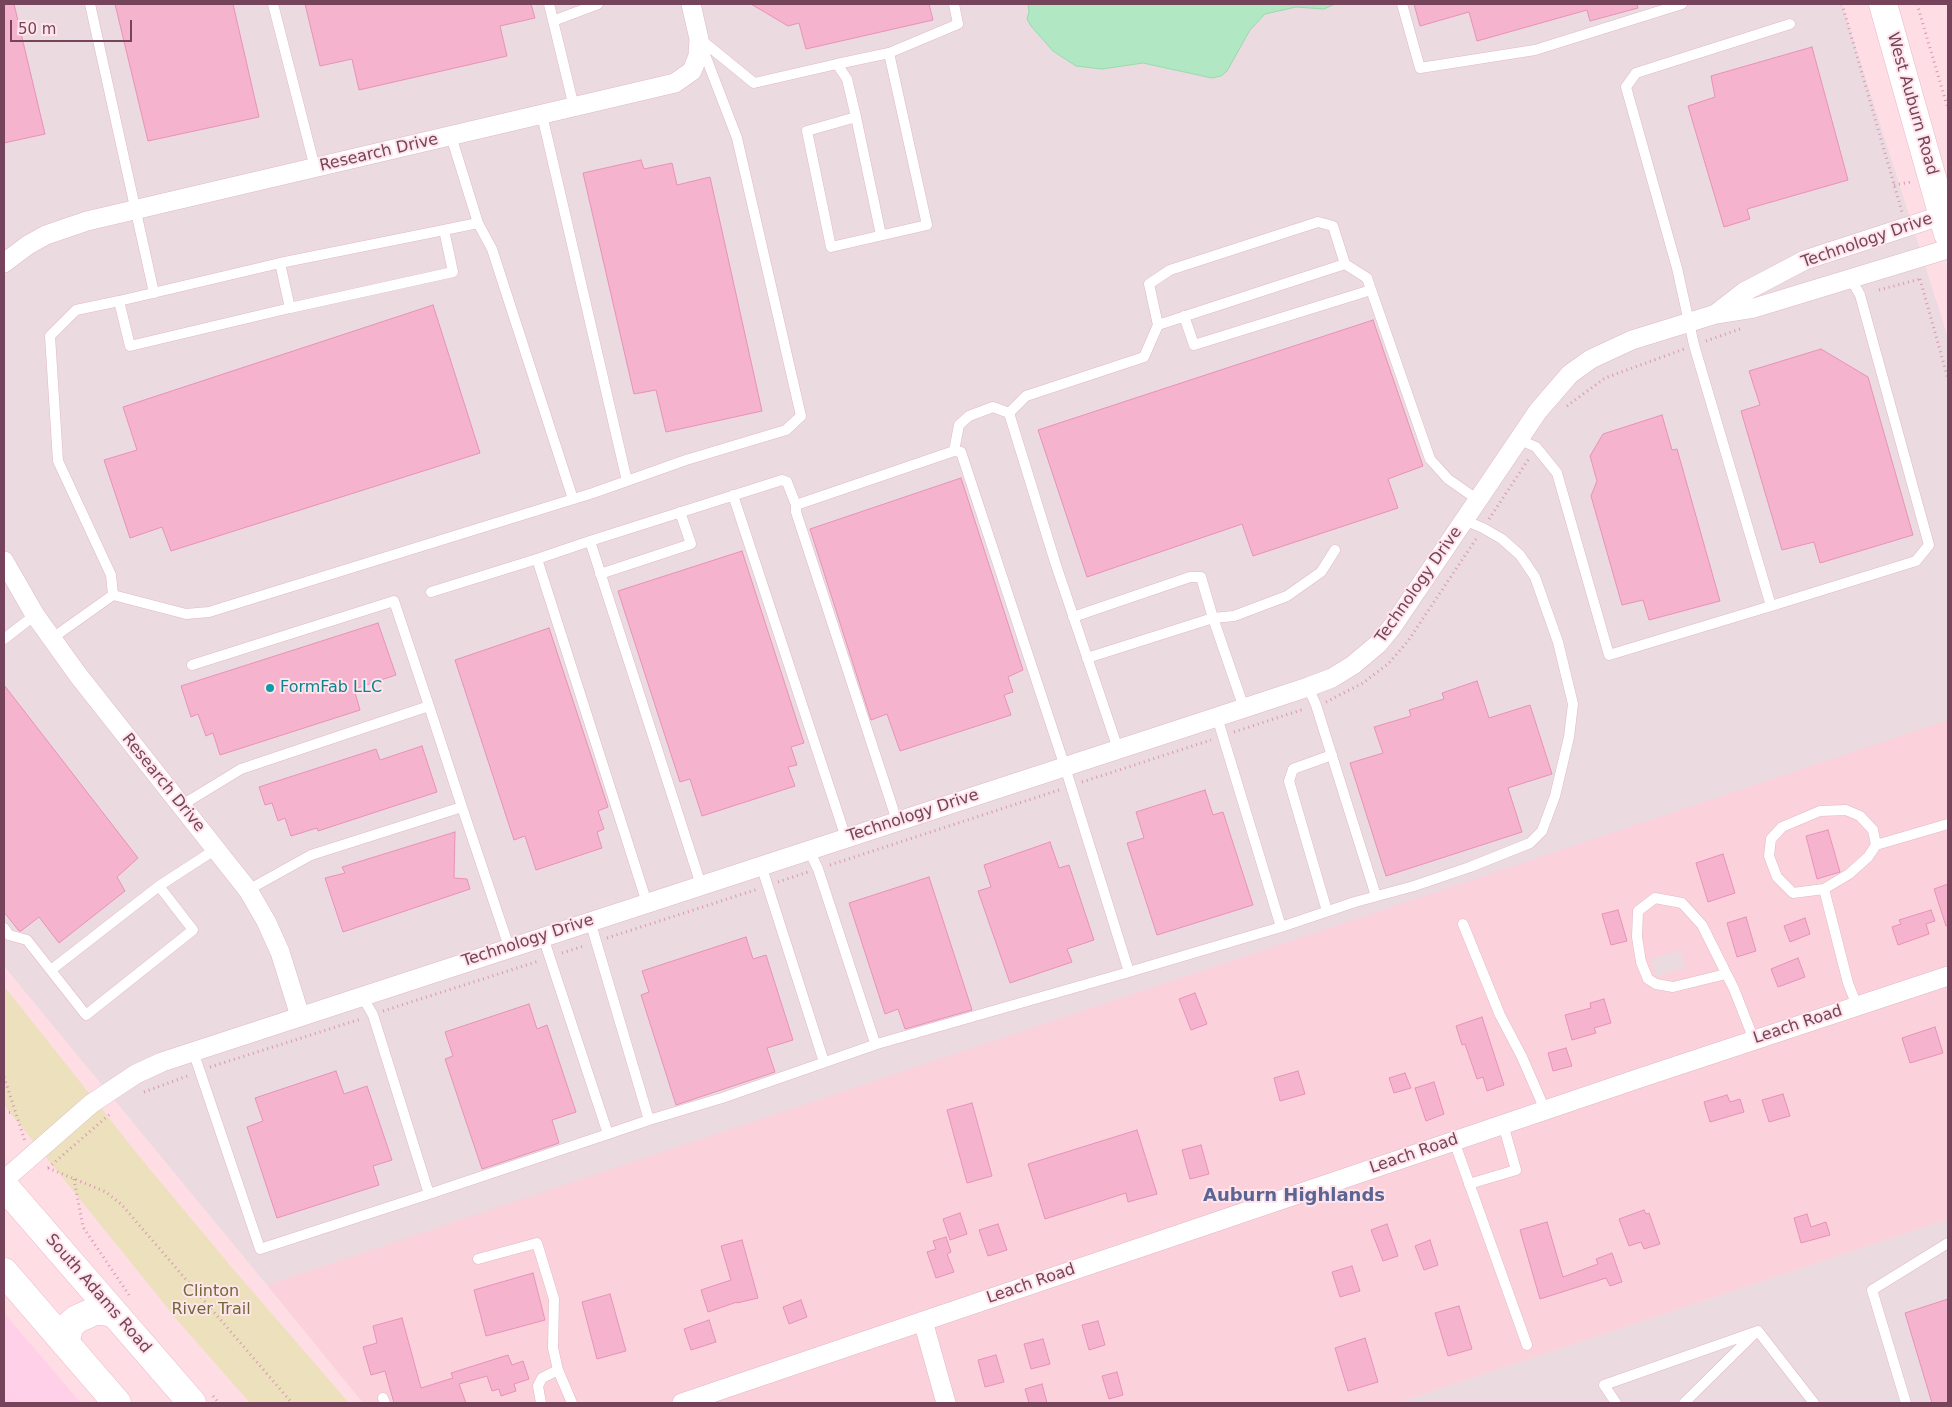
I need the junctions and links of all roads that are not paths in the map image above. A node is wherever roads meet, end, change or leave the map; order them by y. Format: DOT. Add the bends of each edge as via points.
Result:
graph roads {
  1 [pos="90,4"];
  2 [pos="273,4"];
  3 [pos="549,4"];
  4 [pos="598,4"];
  5 [pos="691,4"];
  6 [pos="954,4"];
  7 [pos="1402,4"];
  8 [pos="1682,4"];
  9 [pos="1883,4"];
  10 [pos="553,21"];
  11 [pos="1790,24"];
  12 [pos="699,39"];
  13 [pos="889,53"];
  14 [pos="836,64"];
  15 [pos="574,107"];
  16 [pos="542,115"];
  17 [pos="856,118"];
  18 [pos="451,136"];
  19 [pos="315,168"];
  20 [pos="134,210"];
  21 [pos="478,224"];
  22 [pos="1946,225"];
  23 [pos="444,230"];
  24 [pos="881,235"];
  25 [pos="1948,248"];
  26 [pos="4,262"];
  27 [pos="280,263"];
  28 [pos="1345,264"];
  29 [pos="1850,279"];
  30 [pos="1371,290"];
  31 [pos="154,293"];
  32 [pos="119,301"];
  33 [pos="290,308"];
  34 [pos="1716,314"];
  35 [pos="1184,316"];
  36 [pos="1690,322"];
  37 [pos="1158,325"];
  38 [pos="1009,413"];
  39 [pos="1518,439"];
  40 [pos="954,451"];
  41 [pos="627,481"];
  42 [pos="733,495"];
  43 [pos="573,499"];
  44 [pos="1478,500"];
  45 [pos="796,505"];
  46 [pos="680,512"];
  47 [pos="1464,520"];
  48 [pos="590,541"];
  49 [pos="1335,550"];
  50 [pos="537,559"];
  51 [pos="4,561"];
  52 [pos="600,574"];
  53 [pos="431,592"];
  54 [pos="113,595"];
  55 [pos="1771,606"];
  56 [pos="35,615"];
  57 [pos="1074,616"];
  58 [pos="1214,618"];
  59 [pos="4,639"];
  60 [pos="51,639"];
  61 [pos="1088,658"];
  62 [pos="192,665"];
  63 [pos="1308,687"];
  64 [pos="429,706"];
  65 [pos="1244,708"];
  66 [pos="1217,717"];
  67 [pos="1118,749"];
  68 [pos="1332,755"];
  69 [pos="1064,767"];
  70 [pos="182,805"];
  71 [pos="462,807"];
  72 [pos="897,821"];
  73 [pos="1948,824"];
  74 [pos="846,838"];
  75 [pos="1876,845"];
  76 [pos="216,849"];
  77 [pos="809,850"];
  78 [pos="761,865"];
  79 [pos="701,885"];
  80 [pos="159,886"];
  81 [pos="1824,889"];
  82 [pos="248,890"];
  83 [pos="1376,896"];
  84 [pos="647,903"];
  85 [pos="1327,911"];
  86 [pos="590,922"];
  87 [pos="1463,924"];
  88 [pos="1281,927"];
  89 [pos="4,928"];
  90 [pos="543,937"];
  91 [pos="510,948"];
  92 [pos="51,970"];
  93 [pos="1129,972"];
  94 [pos="1726,974"];
  95 [pos="1948,976"];
  96 [pos="362,996"];
  97 [pos="1857,1006"];
  98 [pos="300,1016"];
  99 [pos="1754,1040"];
  100 [pos="877,1044"];
  101 [pos="193,1051"];
  102 [pos="824,1062"];
  103 [pos="1545,1110"];
  104 [pos="649,1120"];
  105 [pos="1503,1124"];
  106 [pos="608,1134"];
  107 [pos="1454,1141"];
  108 [pos="4,1180"];
  109 [pos="1469,1184"];
  110 [pos="4,1186"];
  111 [pos="429,1194"];
  112 [pos="1948,1243"];
  113 [pos="478,1259"];
  114 [pos="4,1272"];
  115 [pos="123,1307"];
  116 [pos="922,1321"];
  117 [pos="1758,1331"];
  118 [pos="65,1343"];
  119 [pos="1527,1345"];
  120 [pos="558,1370"];
  121 [pos="202,1400"];
  122 [pos="117,1403"];
  123 [pos="541,1403"];
  124 [pos="572,1403"];
  125 [pos="682,1403"];
  126 [pos="946,1403"];
  127 [pos="1616,1403"];
  128 [pos="1684,1403"];
  129 [pos="1814,1403"];
  130 [pos="1906,1403"];
  1 -- 20 [label="lane"];
  2 -- 19 [label="lane"];
  3 -- 10 [label="lane"];
  4 -- 10 [label="lane"];
  5 -- 12 [label="street, Research Drive"];
  6 -- 13 [label="lane" via="958,24"];
  7 -- 8 [label="lane" via="1420,68 1534,50"];
  9 -- 22 [label="main road, West Auburn Road"];
  10 -- 15 [label="lane"];
  11 -- 36 [label="lane" via="1636,73 1626,87"];
  12 -- 14 [label="lane" via="754,83"];
  12 -- 15 [label="street, Research Drive" via="698,56 692,71 675,83"];
  12 -- 41 [label="lane" via="737,138 801,416 786,430"];
  13 -- 14 [label="lane"];
  13 -- 24 [label="lane" via="927,225"];
  14 -- 17 [label="lane" via="847,79"];
  15 -- 16 [label="street, Research Drive"];
  16 -- 18 [label="street, Research Drive"];
  16 -- 41 [label="lane"];
  17 -- 24 [label="lane"];
  17 -- 24 [label="lane" via="806,131 831,247"];
  18 -- 19 [label="street, Research Drive"];
  18 -- 21 [label="lane"];
  19 -- 20 [label="street, Research Drive"];
  20 -- 26 [label="street, Research Drive" via="46,235"];
  20 -- 31 [label="lane"];
  21 -- 23 [label="lane"];
  21 -- 43 [label="lane" via="492,249"];
  22 -- 34 [label="street, Technology Drive" via="1906,227 1805,260 1744,292"];
  23 -- 27 [label="lane"];
  23 -- 33 [label="lane" via="453,272"];
  25 -- 29 [label="street, Technology Drive"];
  27 -- 31 [label="lane"];
  27 -- 33 [label="lane"];
  28 -- 30 [label="lane" via="1367,278"];
  28 -- 35 [label="lane"];
  28 -- 37 [label="lane" via="1333,226 1318,222 1170,270 1149,284"];
  29 -- 34 [label="street, Technology Drive" via="1754,308"];
  29 -- 55 [label="lane" via="1860,295 1929,545 1916,561"];
  30 -- 35 [label="lane" via="1194,345"];
  30 -- 44 [label="lane" via="1430,459 1448,479"];
  31 -- 32 [label="lane"];
  32 -- 33 [label="lane" via="130,346"];
  32 -- 54 [label="lane" via="76,310 50,336 58,462 112,574"];
  34 -- 36 [label="street, Technology Drive"];
  35 -- 37 [label="lane"];
  36 -- 39 [label="street, Technology Drive" via="1632,340 1591,359 1555,390"];
  36 -- 55 [label="lane"];
  37 -- 38 [label="lane" via="1144,357 1026,396"];
  38 -- 40 [label="lane" via="993,407 969,416 960,425"];
  38 -- 57 [label="lane"];
  39 -- 44 [label="street, Technology Drive"];
  39 -- 55 [label="lane" via="1536,447 1557,473 1609,655"];
  40 -- 45 [label="lane"];
  40 -- 69 [label="lane" via="961,452"];
  41 -- 43 [label="lane"];
  42 -- 45 [label="lane" via="782,480 787,482"];
  42 -- 46 [label="lane"];
  42 -- 74 [label="lane"];
  43 -- 54 [label="lane" via="209,612 186,614"];
  44 -- 47 [label="street, Technology Drive"];
  45 -- 72 [label="lane"];
  46 -- 48 [label="lane"];
  46 -- 52 [label="lane" via="690,544"];
  47 -- 63 [label="street, Technology Drive" via="1378,644 1332,678"];
  47 -- 83 [label="lane" via="1502,539 1520,555 1535,577 1558,642 1573,704 1569,737 1555,796 1542,831 1530,843 1470,867"];
  48 -- 50 [label="lane"];
  48 -- 52 [label="lane"];
  49 -- 58 [label="lane" via="1321,572 1287,596 1234,616"];
  50 -- 53 [label="lane"];
  50 -- 84 [label="lane"];
  51 -- 56 [label="street, Research Drive"];
  52 -- 79 [label="lane"];
  54 -- 60 [label="lane"];
  56 -- 59 [label="lane"];
  56 -- 60 [label="street, Research Drive"];
  57 -- 58 [label="lane" via="1190,577 1201,577"];
  57 -- 61 [label="lane"];
  58 -- 61 [label="lane"];
  58 -- 65 [label="lane"];
  60 -- 70 [label="street, Research Drive"];
  61 -- 67 [label="lane"];
  62 -- 64 [label="lane" via="394,600"];
  63 -- 65 [label="street, Technology Drive"];
  63 -- 68 [label="lane"];
  64 -- 70 [label="lane" via="241,769"];
  64 -- 71 [label="lane"];
  65 -- 66 [label="street, Technology Drive"];
  66 -- 67 [label="street, Technology Drive"];
  66 -- 88 [label="lane"];
  67 -- 69 [label="street, Technology Drive"];
  68 -- 83 [label="lane"];
  68 -- 85 [label="lane" via="1293,769 1289,780"];
  69 -- 72 [label="street, Technology Drive"];
  69 -- 93 [label="lane"];
  70 -- 76 [label="street, Research Drive"];
  71 -- 82 [label="lane" via="311,854"];
  71 -- 91 [label="lane"];
  72 -- 74 [label="street, Technology Drive"];
  73 -- 75 [label="lane"];
  74 -- 77 [label="street, Technology Drive"];
  75 -- 81 [label="lane" via="1868,858"];
  75 -- 81 [label="lane" via="1873,830 1860,816 1846,810 1820,811 1782,827 1771,838 1769,856 1777,877 1793,893"];
  76 -- 80 [label="lane"];
  76 -- 82 [label="street, Research Drive"];
  77 -- 78 [label="street, Technology Drive"];
  77 -- 100 [label="lane"];
  78 -- 79 [label="street, Technology Drive"];
  78 -- 102 [label="lane"];
  79 -- 84 [label="street, Technology Drive"];
  80 -- 92 [label="lane"];
  80 -- 92 [label="lane" via="193,930 86,1015"];
  81 -- 97 [label="lane"];
  82 -- 98 [label="street, Research Drive" via="280,952"];
  83 -- 85 [label="lane"];
  84 -- 86 [label="street, Technology Drive"];
  85 -- 88 [label="lane"];
  86 -- 90 [label="street, Technology Drive"];
  86 -- 104 [label="lane"];
  87 -- 103 [label="lane" via="1500,1015"];
  88 -- 93 [label="lane"];
  89 -- 92 [label="lane" via="9,935 27,940"];
  90 -- 91 [label="street, Technology Drive"];
  90 -- 106 [label="lane"];
  91 -- 96 [label="street, Technology Drive"];
  93 -- 100 [label="lane"];
  94 -- 94 [label="lane" via="1702,925 1682,903 1655,898 1638,911 1637,937 1648,979 1656,984 1673,986"];
  94 -- 99 [label="lane"];
  95 -- 97 [label="street, Leach Road"];
  96 -- 98 [label="street, Technology Drive"];
  96 -- 111 [label="lane" via="373,1015"];
  97 -- 99 [label="street, Leach Road"];
  98 -- 101 [label="street, Technology Drive"];
  99 -- 103 [label="street, Leach Road"];
  100 -- 102 [label="lane"];
  101 -- 108 [label="street, Technology Drive" via="136,1074 114,1087"];
  101 -- 111 [label="lane" via="260,1249"];
  102 -- 104 [label="lane"];
  103 -- 105 [label="street, Leach Road"];
  104 -- 106 [label="lane"];
  105 -- 107 [label="street, Leach Road"];
  105 -- 109 [label="lane" via="1516,1170"];
  106 -- 111 [label="lane"];
  107 -- 109 [label="lane"];
  107 -- 116 [label="street, Leach Road"];
  109 -- 119 [label="lane"];
  110 -- 115 [label="main road, South Adams Road"];
  112 -- 130 [label="lane" via="1872,1290"];
  113 -- 120 [label="lane" via="537,1243 554,1299 553,1348"];
  114 -- 118 [label="main road"];
  115 -- 118 [label="main road" via="95,1311 77,1319 70,1326"];
  115 -- 121 [label="main road, South Adams Road"];
  116 -- 125 [label="street, Leach Road"];
  116 -- 126 [label="street"];
  117 -- 127 [label="lane" via="1604,1385"];
  117 -- 128 [label="lane"];
  117 -- 129 [label="lane"];
  118 -- 122 [label="main road"];
  120 -- 123 [label="lane" via="542,1378 538,1386"];
  120 -- 124 [label="lane"];
}
